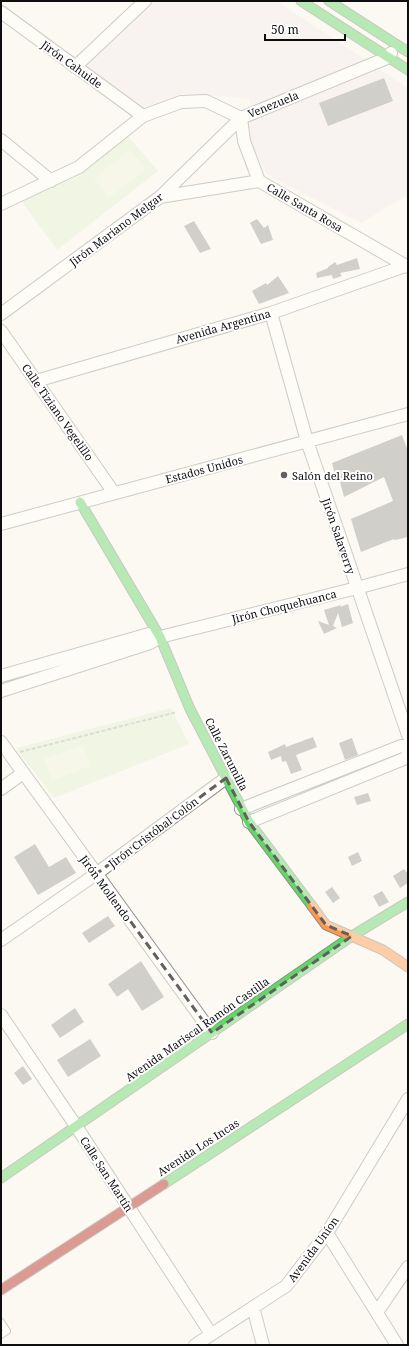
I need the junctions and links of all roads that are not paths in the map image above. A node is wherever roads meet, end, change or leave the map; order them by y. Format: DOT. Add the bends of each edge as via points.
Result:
graph roads {
  1 [pos="144,1"];
  2 [pos="301,1"];
  3 [pos="329,1"];
  4 [pos="1,12"];
  5 [pos="403,49"];
  6 [pos="387,58"];
  7 [pos="75,67"];
  8 [pos="408,70"];
  9 [pos="144,116"];
  10 [pos="241,118"];
  11 [pos="1,140"];
  12 [pos="51,181"];
  13 [pos="259,181"];
  14 [pos="160,197"];
  15 [pos="1,204"];
  16 [pos="407,266"];
  17 [pos="271,312"];
  18 [pos="1,314"];
  19 [pos="1,331"];
  20 [pos="36,381"];
  21 [pos="408,414"];
  22 [pos="307,441"];
  23 [pos="114,493"];
  24 [pos="80,502"];
  25 [pos="1,524"];
  26 [pos="408,574"];
  27 [pos="357,588"];
  28 [pos="160,637"];
  29 [pos="1,676"];
  30 [pos="1,690"];
  31 [pos="408,735"];
  32 [pos="1,742"];
  33 [pos="408,746"];
  34 [pos="408,753"];
  35 [pos="23,773"];
  36 [pos="226,778"];
  37 [pos="1,789"];
  38 [pos="242,809"];
  39 [pos="249,822"];
  40 [pos="96,874"];
  41 [pos="408,902"];
  42 [pos="352,936"];
  43 [pos="1,940"];
  44 [pos="408,967"];
  45 [pos="1,1015"];
  46 [pos="408,1024"];
  47 [pos="212,1033"];
  48 [pos="408,1099"];
  49 [pos="76,1126"];
  50 [pos="1,1178"];
  51 [pos="129,1206"];
  52 [pos="327,1233"];
  53 [pos="408,1267"];
  54 [pos="1,1290"];
  55 [pos="253,1307"];
  56 [pos="377,1312"];
  57 [pos="1,1322"];
  58 [pos="211,1334"];
  59 [pos="1,1335"];
  60 [pos="408,1342"];
  61 [pos="195,1345"];
  62 [pos="263,1345"];
  63 [pos="399,1345"];
  1 -- 7 [label="street"];
  2 -- 6 [label="street"];
  3 -- 5 [label="street"];
  4 -- 7 [label="street, Jirón Cahuide"];
  5 -- 6 [label="street, Venezuela"];
  6 -- 8 [label="street"];
  6 -- 10 [label="street, Venezuela"];
  7 -- 9 [label="street, Jirón Cahuide"];
  9 -- 10 [label="street, Venezuela" via="181,102 206,101"];
  9 -- 12 [label="street, Venezuela" via="79,167"];
  10 -- 13 [label="street, Calle Santa Rosa" via="244,142"];
  10 -- 14 [label="street, Jirón Mariano Melgar"];
  11 -- 12 [label="street"];
  12 -- 15 [label="street, Venezuela"];
  13 -- 14 [label="street"];
  13 -- 16 [label="street, Calle Santa Rosa"];
  14 -- 18 [label="street, Jirón Mariano Melgar"];
  16 -- 17 [label="street, Avenida Argentina"];
  17 -- 20 [label="street, Avenida Argentina"];
  17 -- 22 [label="street, Jirón Salaverry"];
  19 -- 20 [label="street, Calle Tiziano Vegelillo"];
  20 -- 23 [label="street, Calle Tiziano Vegelillo"];
  21 -- 22 [label="street, Estados Unidos"];
  22 -- 23 [label="street, Estados Unidos"];
  22 -- 27 [label="street, Jirón Salaverry"];
  23 -- 24 [label="street, Estados Unidos"];
  24 -- 25 [label="street, Estados Unidos"];
  24 -- 28 [label="street, Calle Zarumilla"];
  26 -- 27 [label="street, Jirón Choquehuanca"];
  27 -- 28 [label="street, Jirón Choquehuanca"];
  27 -- 31 [label="street, Jirón Salaverry"];
  28 -- 29 [label="street, Jirón Choquehuanca" via="149,634"];
  28 -- 30 [label="street, Jirón Choquehuanca" via="150,643"];
  28 -- 36 [label="street, Calle Zarumilla" via="190,709"];
  32 -- 35 [label="street, Jirón Mollendo"];
  33 -- 38 [label="street" via="401,746"];
  34 -- 39 [label="street" via="406,758"];
  35 -- 37 [label="street"];
  35 -- 40 [label="street, Jirón Mollendo"];
  36 -- 38 [label="street, Calle Zarumilla"];
  36 -- 40 [label="street, Jirón Cristóbal Colón"];
  38 -- 39 [label="street, Calle Zarumilla"];
  39 -- 42 [label="street, Calle Zarumilla" via="326,925"];
  40 -- 43 [label="street, Jirón Cristóbal Colón"];
  40 -- 47 [label="street, Jirón Mollendo"];
  41 -- 42 [label="street, Avenida Mariscal Ramón Castilla"];
  42 -- 44 [label="street, Calle Zarumilla" via="383,950"];
  42 -- 47 [label="street, Avenida Mariscal Ramón Castilla"];
  45 -- 49 [label="street, Calle San Martín"];
  46 -- 51 [label="street, Avenida Los Incas"];
  47 -- 49 [label="street, Avenida Mariscal Ramón Castilla"];
  48 -- 52 [label="street, Avenida Uníon"];
  49 -- 50 [label="street, Avenida Mariscal Ramón Castilla"];
  49 -- 51 [label="street, Calle San Martín"];
  51 -- 54 [label="street, Avenida Los Incas"];
  51 -- 58 [label="street, Calle San Martín"];
  52 -- 55 [label="street, Avenida Uníon" via="286,1286"];
  52 -- 56 [label="street"];
  53 -- 56 [label="street"];
  55 -- 58 [label="street, Avenida Uníon"];
  55 -- 62 [label="street"];
  56 -- 63 [label="street"];
  57 -- 59 [label="lane" via="7,1331"];
  58 -- 61 [label="street, Avenida Uníon"];
  60 -- 63 [label="street"];
}
